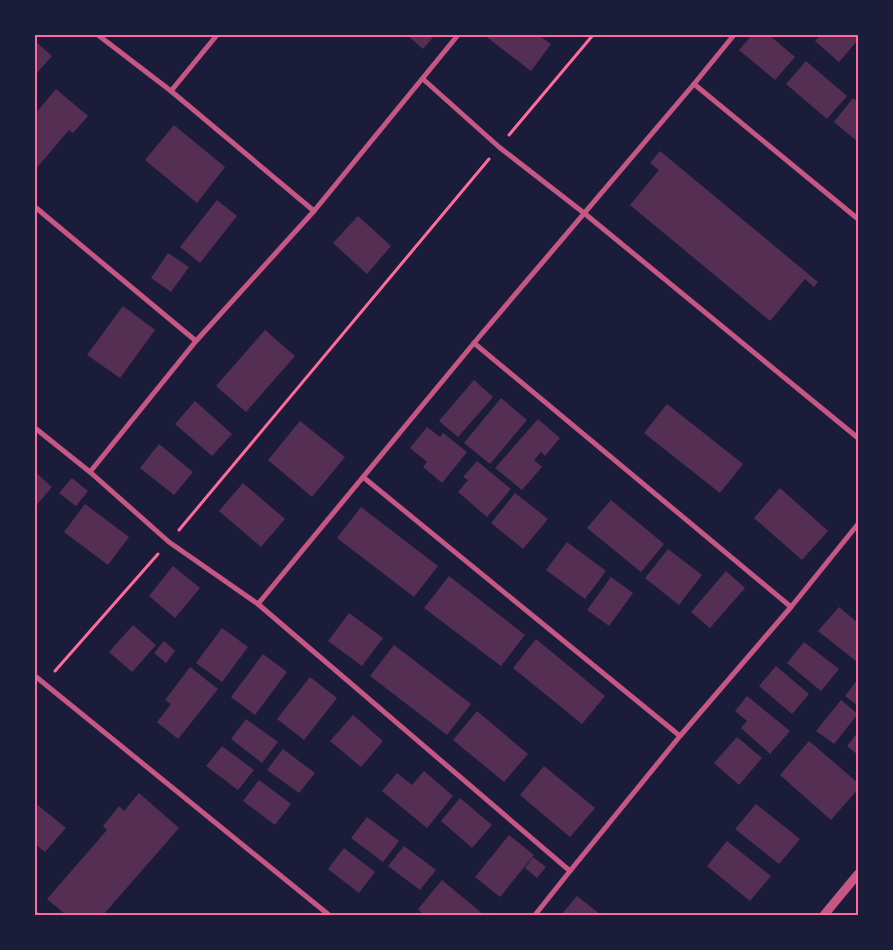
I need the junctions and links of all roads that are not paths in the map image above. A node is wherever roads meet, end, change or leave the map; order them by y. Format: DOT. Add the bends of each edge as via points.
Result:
graph roads {
  1 [pos="98,35"];
  2 [pos="217,35"];
  3 [pos="458,35"];
  4 [pos="734,35"];
  5 [pos="423,78"];
  6 [pos="694,84"];
  7 [pos="171,91"];
  8 [pos="35,207"];
  9 [pos="314,211"];
  10 [pos="584,213"];
  11 [pos="858,219"];
  12 [pos="196,342"];
  13 [pos="474,343"];
  14 [pos="35,428"];
  15 [pos="858,438"];
  16 [pos="90,472"];
  17 [pos="363,477"];
  18 [pos="858,524"];
  19 [pos="258,604"];
  20 [pos="791,607"];
  21 [pos="35,676"];
  22 [pos="680,736"];
  23 [pos="570,871"];
  24 [pos="858,874"];
  25 [pos="329,915"];
  26 [pos="535,915"];
  27 [pos="824,915"];
  1 -- 7 [label="street"];
  2 -- 7 [label="street"];
  3 -- 5 [label="street"];
  4 -- 6 [label="street"];
  5 -- 9 [label="street"];
  5 -- 10 [label="street" via="499,147"];
  6 -- 10 [label="street"];
  6 -- 11 [label="street"];
  7 -- 9 [label="street"];
  8 -- 12 [label="street"];
  9 -- 12 [label="street"];
  10 -- 13 [label="street"];
  10 -- 15 [label="street"];
  12 -- 16 [label="street"];
  13 -- 17 [label="street"];
  13 -- 20 [label="street"];
  14 -- 16 [label="street"];
  16 -- 19 [label="street" via="169,542"];
  17 -- 19 [label="street"];
  17 -- 22 [label="street"];
  18 -- 20 [label="street"];
  19 -- 23 [label="street"];
  20 -- 22 [label="street"];
  21 -- 25 [label="street"];
  22 -- 23 [label="street"];
  23 -- 26 [label="street"];
  24 -- 27 [label="street"];
}
